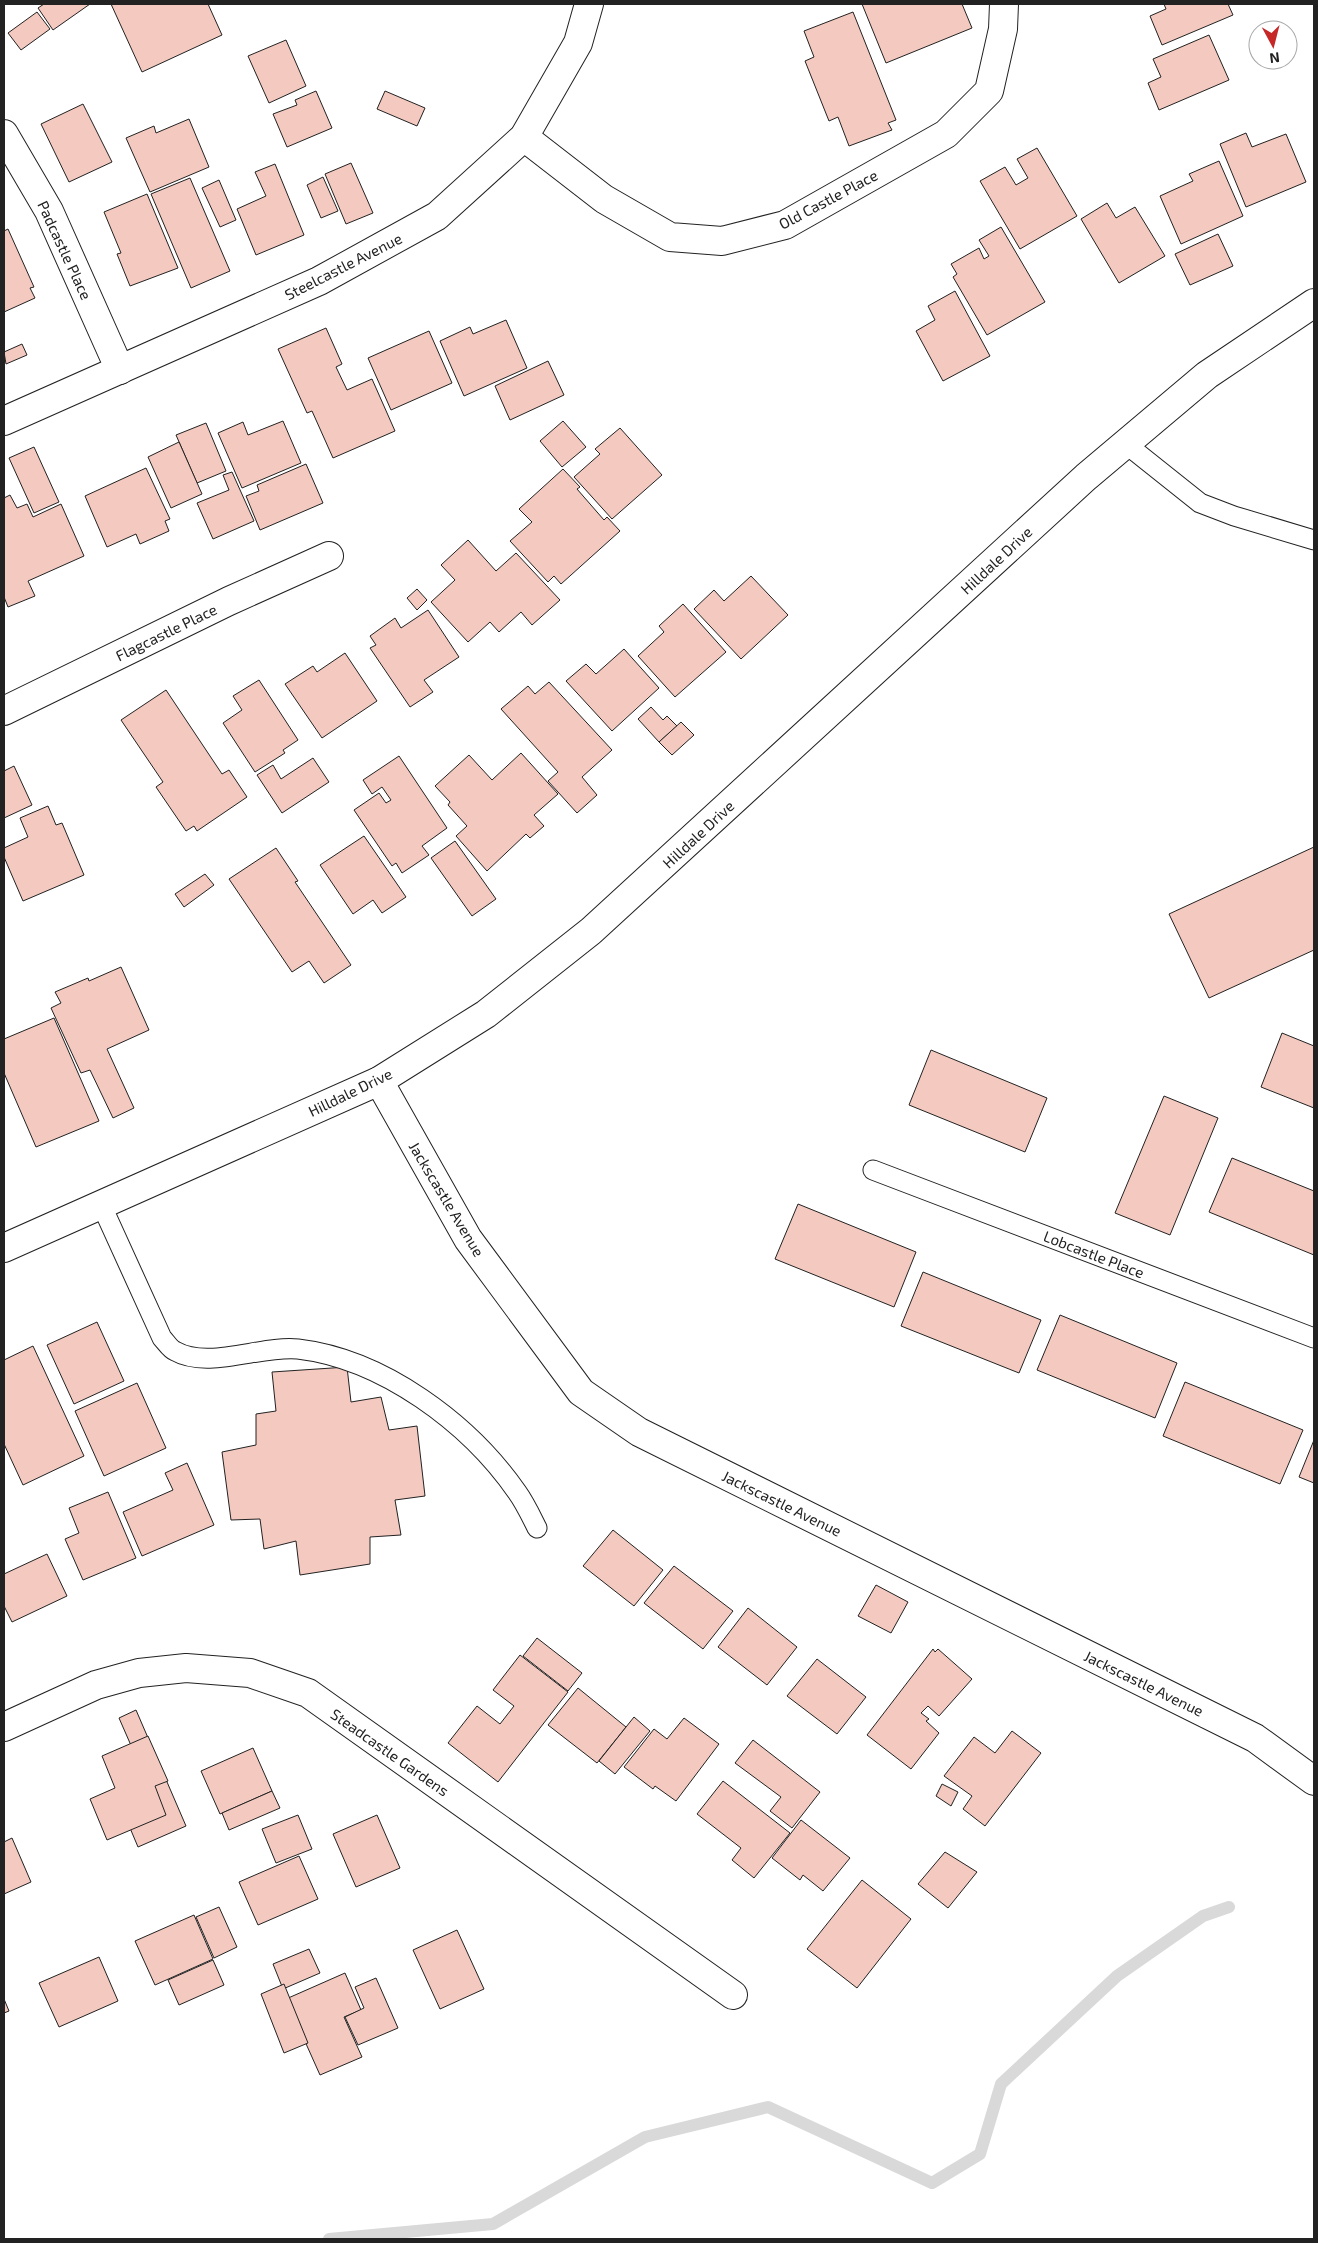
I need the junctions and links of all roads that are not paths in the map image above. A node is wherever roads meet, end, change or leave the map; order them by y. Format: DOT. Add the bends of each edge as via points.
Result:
graph roads {
  1 [pos="590,4"];
  2 [pos="1004,4"];
  3 [pos="4,134"];
  4 [pos="524,137"];
  5 [pos="1314,303"];
  6 [pos="120,370"];
  7 [pos="4,421"];
  8 [pos="1126,444"];
  9 [pos="1314,540"];
  10 [pos="329,556"];
  11 [pos="4,711"];
  12 [pos="379,1081"];
  13 [pos="873,1170"];
  14 [pos="101,1204"];
  15 [pos="4,1248"];
  16 [pos="1314,1338"];
  17 [pos="537,1528"];
  18 [pos="4,1727"];
  19 [pos="1314,1781"];
  20 [pos="733,1995"];
  1 -- 4 [label="street, Steelcastle Avenue" via="578,43"];
  2 -- 4 [label="street, Old Castle Place" via="1003,29 990,91 946,134 785,225 722,241 670,237 604,199"];
  3 -- 6 [label="street, Padcastle Place" via="49,211"];
  4 -- 6 [label="street, Steelcastle Avenue" via="437,216 319,281"];
  5 -- 8 [label="street, Hilldale Drive" via="1207,375"];
  6 -- 7 [label="street, Steelcastle Avenue"];
  8 -- 9 [label="lane" via="1200,503"];
  8 -- 12 [label="street, Hilldale Drive" via="1086,477 591,931 486,1014"];
  10 -- 11 [label="street, Flagcastle Place"];
  12 -- 14 [label="street, Hilldale Drive"];
  12 -- 19 [label="street, Jackscastle Avenue" via="468,1239 581,1392 638,1432 1255,1738"];
  13 -- 16 [label="lane, Lobcastle Place"];
  14 -- 15 [label="street, Hilldale Drive"];
  14 -- 17 [label="lane" via="162,1338 173,1351 188,1357 217,1357 296,1349 339,1356 385,1375 451,1420 497,1466 518,1492"];
  18 -- 20 [label="street, Steadcastle Gardens" via="96,1685 139,1673 186,1668 250,1673 308,1693"];
}
